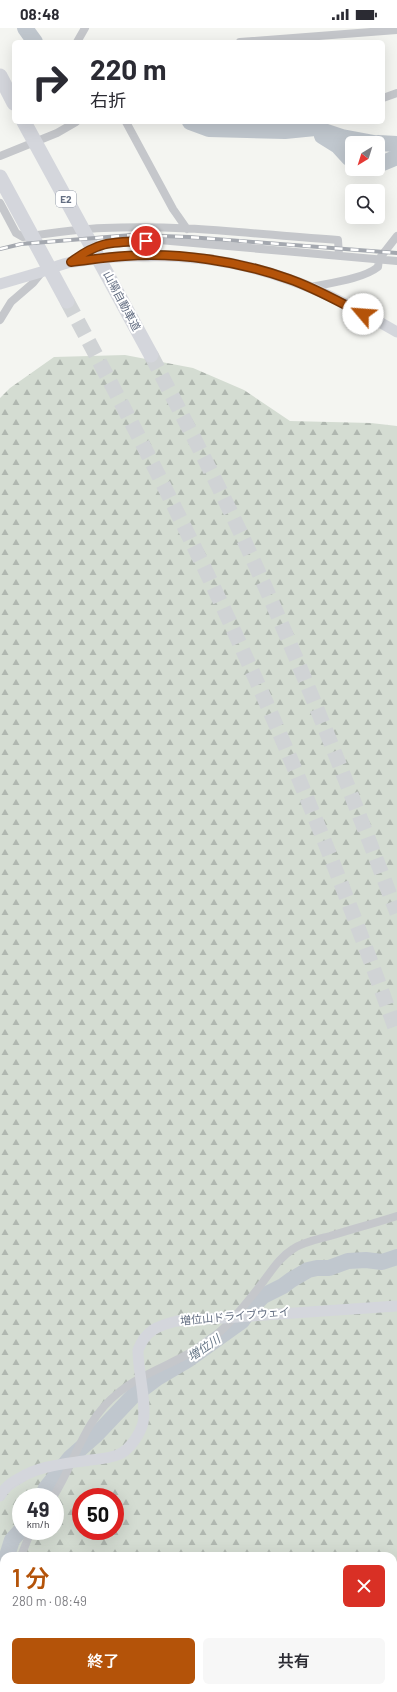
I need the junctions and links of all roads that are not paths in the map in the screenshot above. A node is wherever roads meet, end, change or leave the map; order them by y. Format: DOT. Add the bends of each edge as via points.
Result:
graph roads {
  1 [pos="86,28"];
  2 [pos="397,30"];
  3 [pos="308,32"];
  4 [pos="78,40"];
  5 [pos="285,40"];
  6 [pos="0,76"];
  7 [pos="397,93"];
  8 [pos="385,97"];
  9 [pos="12,99"];
  10 [pos="25,124"];
  11 [pos="73,124"];
  12 [pos="127,125"];
  13 [pos="0,156"];
  14 [pos="0,178"];
  15 [pos="0,203"];
  16 [pos="187,229"];
  17 [pos="397,236"];
  18 [pos="339,255"];
  19 [pos="379,259"];
  20 [pos="397,261"];
  21 [pos="71,262"];
  22 [pos="42,272"];
  23 [pos="0,284"];
  24 [pos="311,288"];
  25 [pos="67,301"];
  26 [pos="0,320"];
  27 [pos="397,332"];
  28 [pos="151,355"];
  29 [pos="397,1216"];
  30 [pos="397,1306"];
  31 [pos="59,1488"];
  32 [pos="0,1496"];
  33 [pos="27,1540"];
  34 [pos="23,1552"];
  1 -- 4 [label="street"];
  2 -- 3 [label="street"];
  3 -- 5 [label="street"];
  6 -- 9 [label="highway"];
  7 -- 8 [label="street"];
  10 -- 28 [label="highway, 山陽自動車道 / E2"];
  11 -- 13 [label="street"];
  12 -- 16 [label="street"];
  14 -- 25 [label="highway"];
  15 -- 16 [label="street" via="16,233 23,237 104,228"];
  16 -- 18 [label="street" via="338,240"];
  17 -- 19 [label="street"];
  18 -- 19 [label="street"];
  18 -- 21 [label="street" via="160,240 119,241 94,246"];
  19 -- 20 [label="street"];
  19 -- 24 [label="street" via="378,267 374,270"];
  21 -- 22 [label="street"];
  21 -- 24 [label="street" via="126,256 170,256 211,260 271,273"];
  22 -- 23 [label="street"];
  22 -- 26 [label="street" via="11,302"];
  24 -- 27 [label="street"];
  29 -- 31 [label="street" via="294,1248 280,1260 244,1305 211,1340 155,1369 118,1393 96,1416 80,1442"];
  30 -- 32 [label="street, 増位山ドライブウェイ" via="177,1321 160,1326 150,1331 138,1350 143,1424 138,1436 128,1448 109,1458 29,1472 11,1483"];
  33 -- 34 [label="street"];
}
